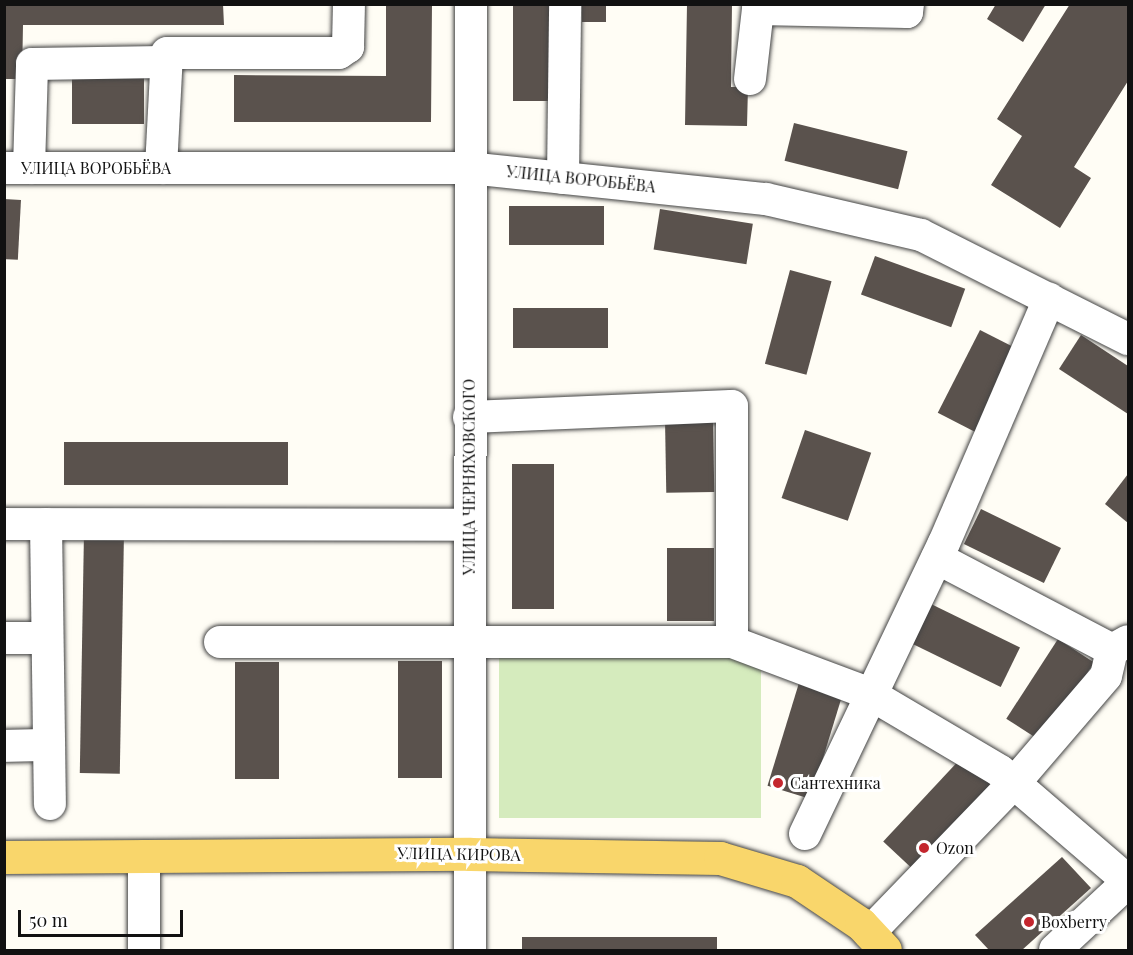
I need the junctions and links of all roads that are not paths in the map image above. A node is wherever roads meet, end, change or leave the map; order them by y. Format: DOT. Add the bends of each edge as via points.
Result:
graph roads {
  1 [pos="350,4"];
  2 [pos="471,4"];
  3 [pos="565,4"];
  4 [pos="908,4"];
  5 [pos="163,62"];
  6 [pos="750,79"];
  7 [pos="17,168"];
  8 [pos="161,168"];
  9 [pos="469,168"];
  10 [pos="563,178"];
  11 [pos="1049,299"];
  12 [pos="1128,339"];
  13 [pos="469,417"];
  14 [pos="4,524"];
  15 [pos="46,524"];
  16 [pos="470,525"];
  17 [pos="937,558"];
  18 [pos="4,638"];
  19 [pos="47,638"];
  20 [pos="220,642"];
  21 [pos="732,642"];
  22 [pos="470,644"];
  23 [pos="1120,645"];
  24 [pos="870,694"];
  25 [pos="4,746"];
  26 [pos="49,746"];
  27 [pos="1016,781"];
  28 [pos="50,804"];
  29 [pos="805,834"];
  30 [pos="470,854"];
  31 [pos="144,856"];
  32 [pos="4,857"];
  33 [pos="1128,881"];
  34 [pos="877,942"];
  35 [pos="144,951"];
  36 [pos="470,951"];
  37 [pos="1055,951"];
  1 -- 5 [label="street" via="348,47 339,53 176,50 167,53"];
  2 -- 9 [label="street, УЛИЦА ЧЕРНЯХОВСКОГО"];
  3 -- 10 [label="street"];
  4 -- 6 [label="street" via="908,12 758,9"];
  5 -- 7 [label="street" via="32,64"];
  5 -- 8 [label="street"];
  7 -- 8 [label="street, УЛИЦА ВОРОБЬЁВА"];
  8 -- 9 [label="street, УЛИЦА ВОРОБЬЁВА"];
  9 -- 10 [label="street, УЛИЦА ВОРОБЬЁВА"];
  9 -- 13 [label="street, УЛИЦА ЧЕРНЯХОВСКОГО"];
  10 -- 11 [label="street, УЛИЦА ВОРОБЬЁВА" via="766,199 921,235"];
  11 -- 12 [label="street, УЛИЦА ВОРОБЬЁВА"];
  11 -- 17 [label="street"];
  13 -- 16 [label="street, УЛИЦА ЧЕРНЯХОВСКОГО"];
  13 -- 21 [label="street" via="732,406"];
  14 -- 15 [label="street"];
  15 -- 16 [label="street"];
  15 -- 19 [label="street"];
  16 -- 22 [label="street, УЛИЦА ЧЕРНЯХОВСКОГО"];
  17 -- 23 [label="street"];
  17 -- 24 [label="street"];
  18 -- 19 [label="street"];
  19 -- 26 [label="street"];
  20 -- 22 [label="street"];
  21 -- 22 [label="street"];
  21 -- 24 [label="street"];
  22 -- 30 [label="street, УЛИЦА ЧЕРНЯХОВСКОГО"];
  23 -- 27 [label="street" via="1107,676"];
  24 -- 27 [label="street"];
  24 -- 29 [label="street"];
  25 -- 26 [label="street"];
  26 -- 28 [label="street"];
  27 -- 33 [label="street"];
  27 -- 34 [label="street"];
  30 -- 31 [label="main road, УЛИЦА КИРОВА"];
  30 -- 34 [label="main road, УЛИЦА КИРОВА" via="720,858 797,881"];
  30 -- 36 [label="street, УЛИЦА ЧЕРНЯХОВСКОГО"];
  31 -- 32 [label="main road, УЛИЦА КИРОВА"];
  31 -- 35 [label="street"];
  33 -- 37 [label="street"];
}
